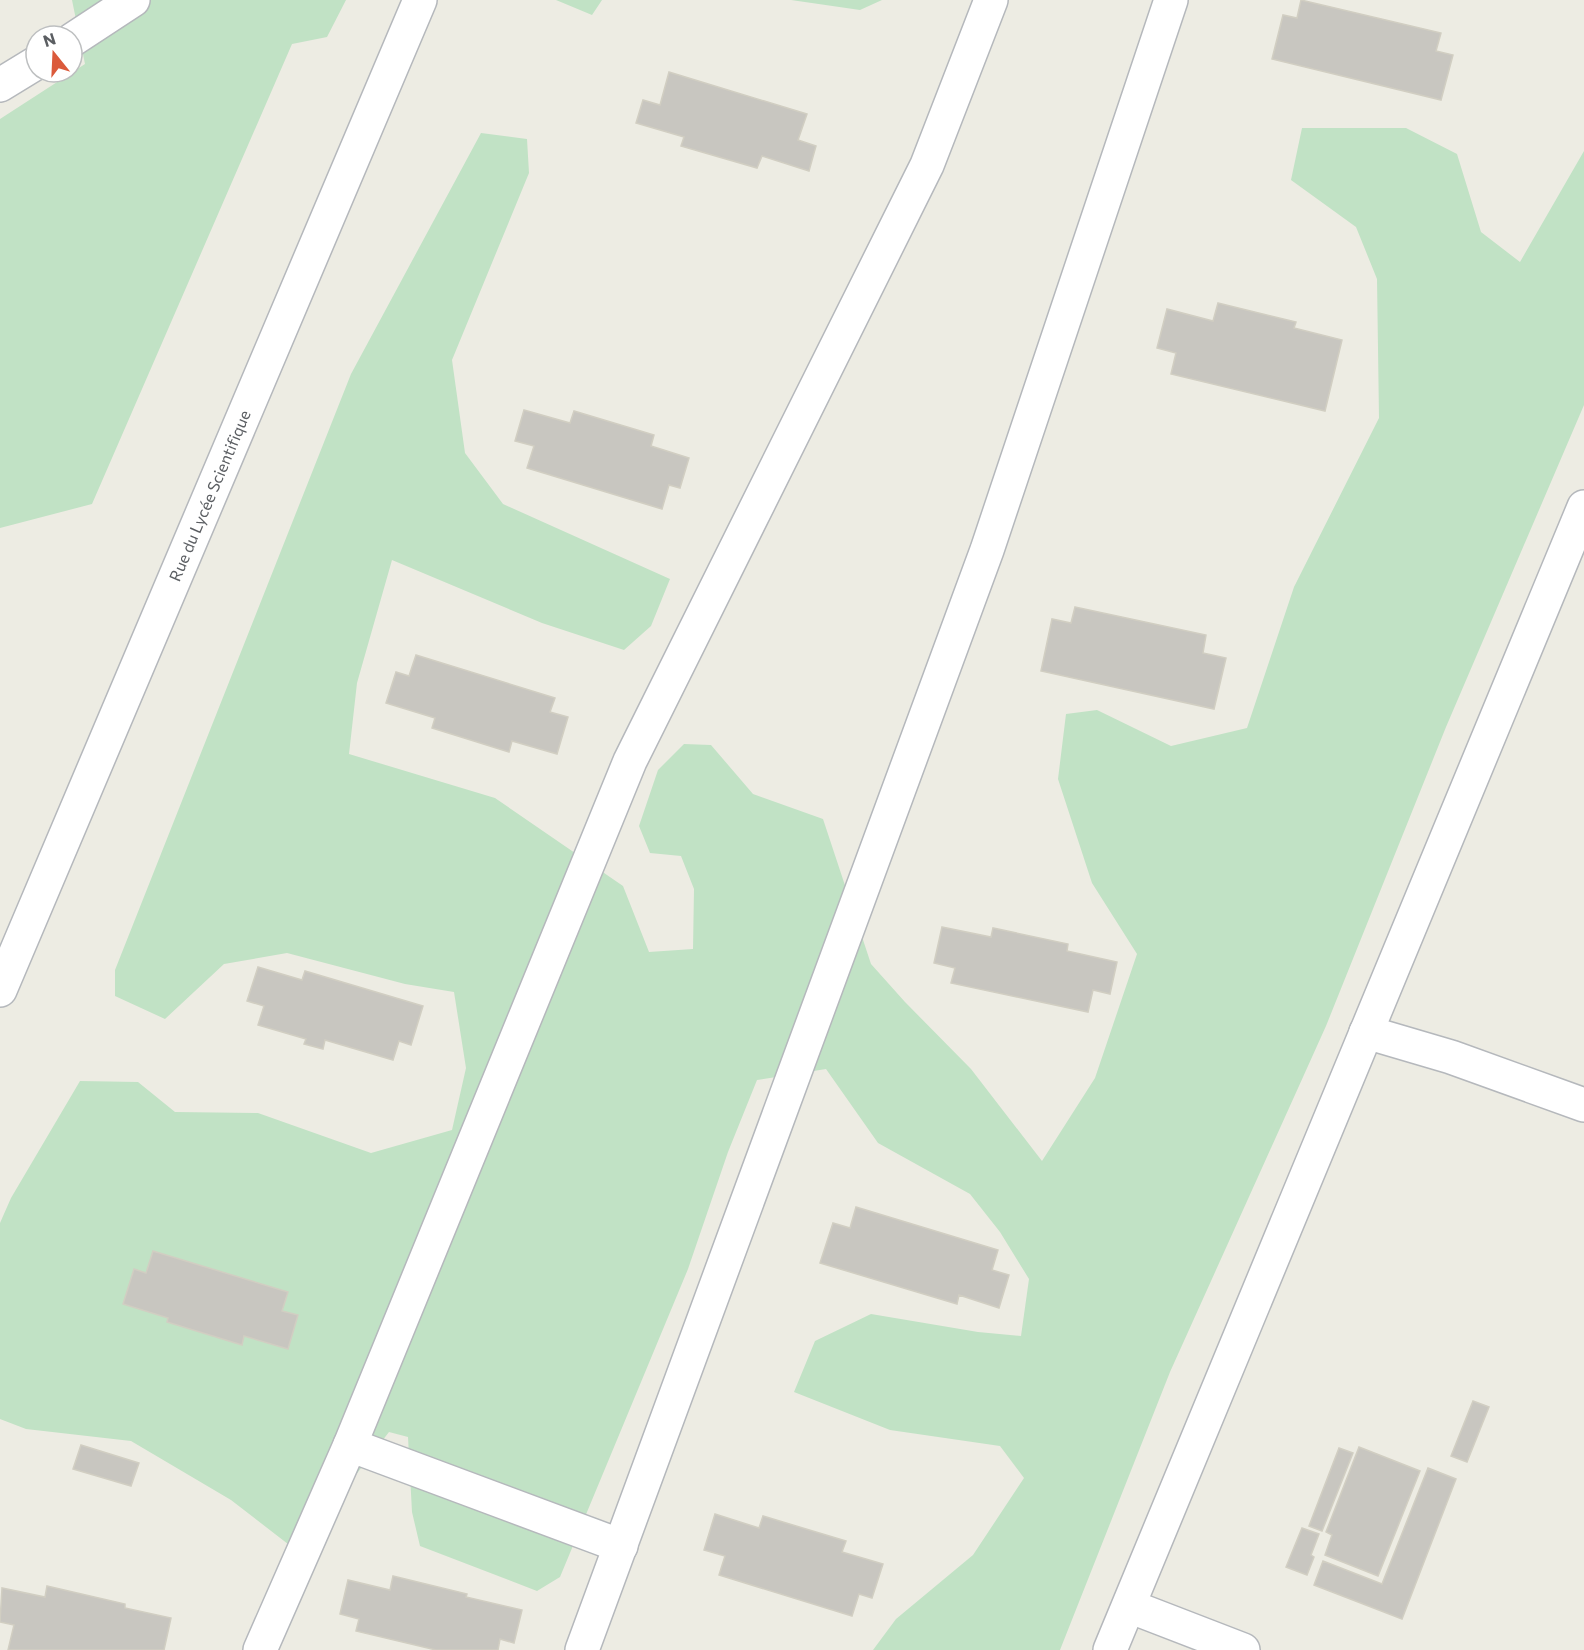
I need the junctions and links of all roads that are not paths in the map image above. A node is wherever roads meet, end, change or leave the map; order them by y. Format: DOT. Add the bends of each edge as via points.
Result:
graph roads {
  1 [pos="133,0"];
  2 [pos="420,0"];
  3 [pos="991,0"];
  4 [pos="1171,0"];
  5 [pos="84,32"];
  6 [pos="24,70"];
  7 [pos="0,85"];
  8 [pos="1584,507"];
  9 [pos="0,990"];
  10 [pos="1366,1032"];
  11 [pos="1584,1105"];
  12 [pos="350,1445"];
  13 [pos="621,1546"];
  14 [pos="1129,1606"];
  15 [pos="260,1650"];
  16 [pos="582,1650"];
  17 [pos="1110,1650"];
  18 [pos="1243,1650"];
  1 -- 5 [label="street"];
  2 -- 9 [label="street, Rue du Lycée Scientifique"];
  3 -- 12 [label="street" via="927,165 630,761"];
  4 -- 13 [label="street" via="987,550"];
  6 -- 7 [label="street"];
  8 -- 10 [label="street"];
  10 -- 11 [label="street" via="1451,1057"];
  10 -- 14 [label="street"];
  12 -- 13 [label="street"];
  12 -- 15 [label="street"];
  13 -- 16 [label="street"];
  14 -- 17 [label="street"];
  14 -- 18 [label="street"];
}
